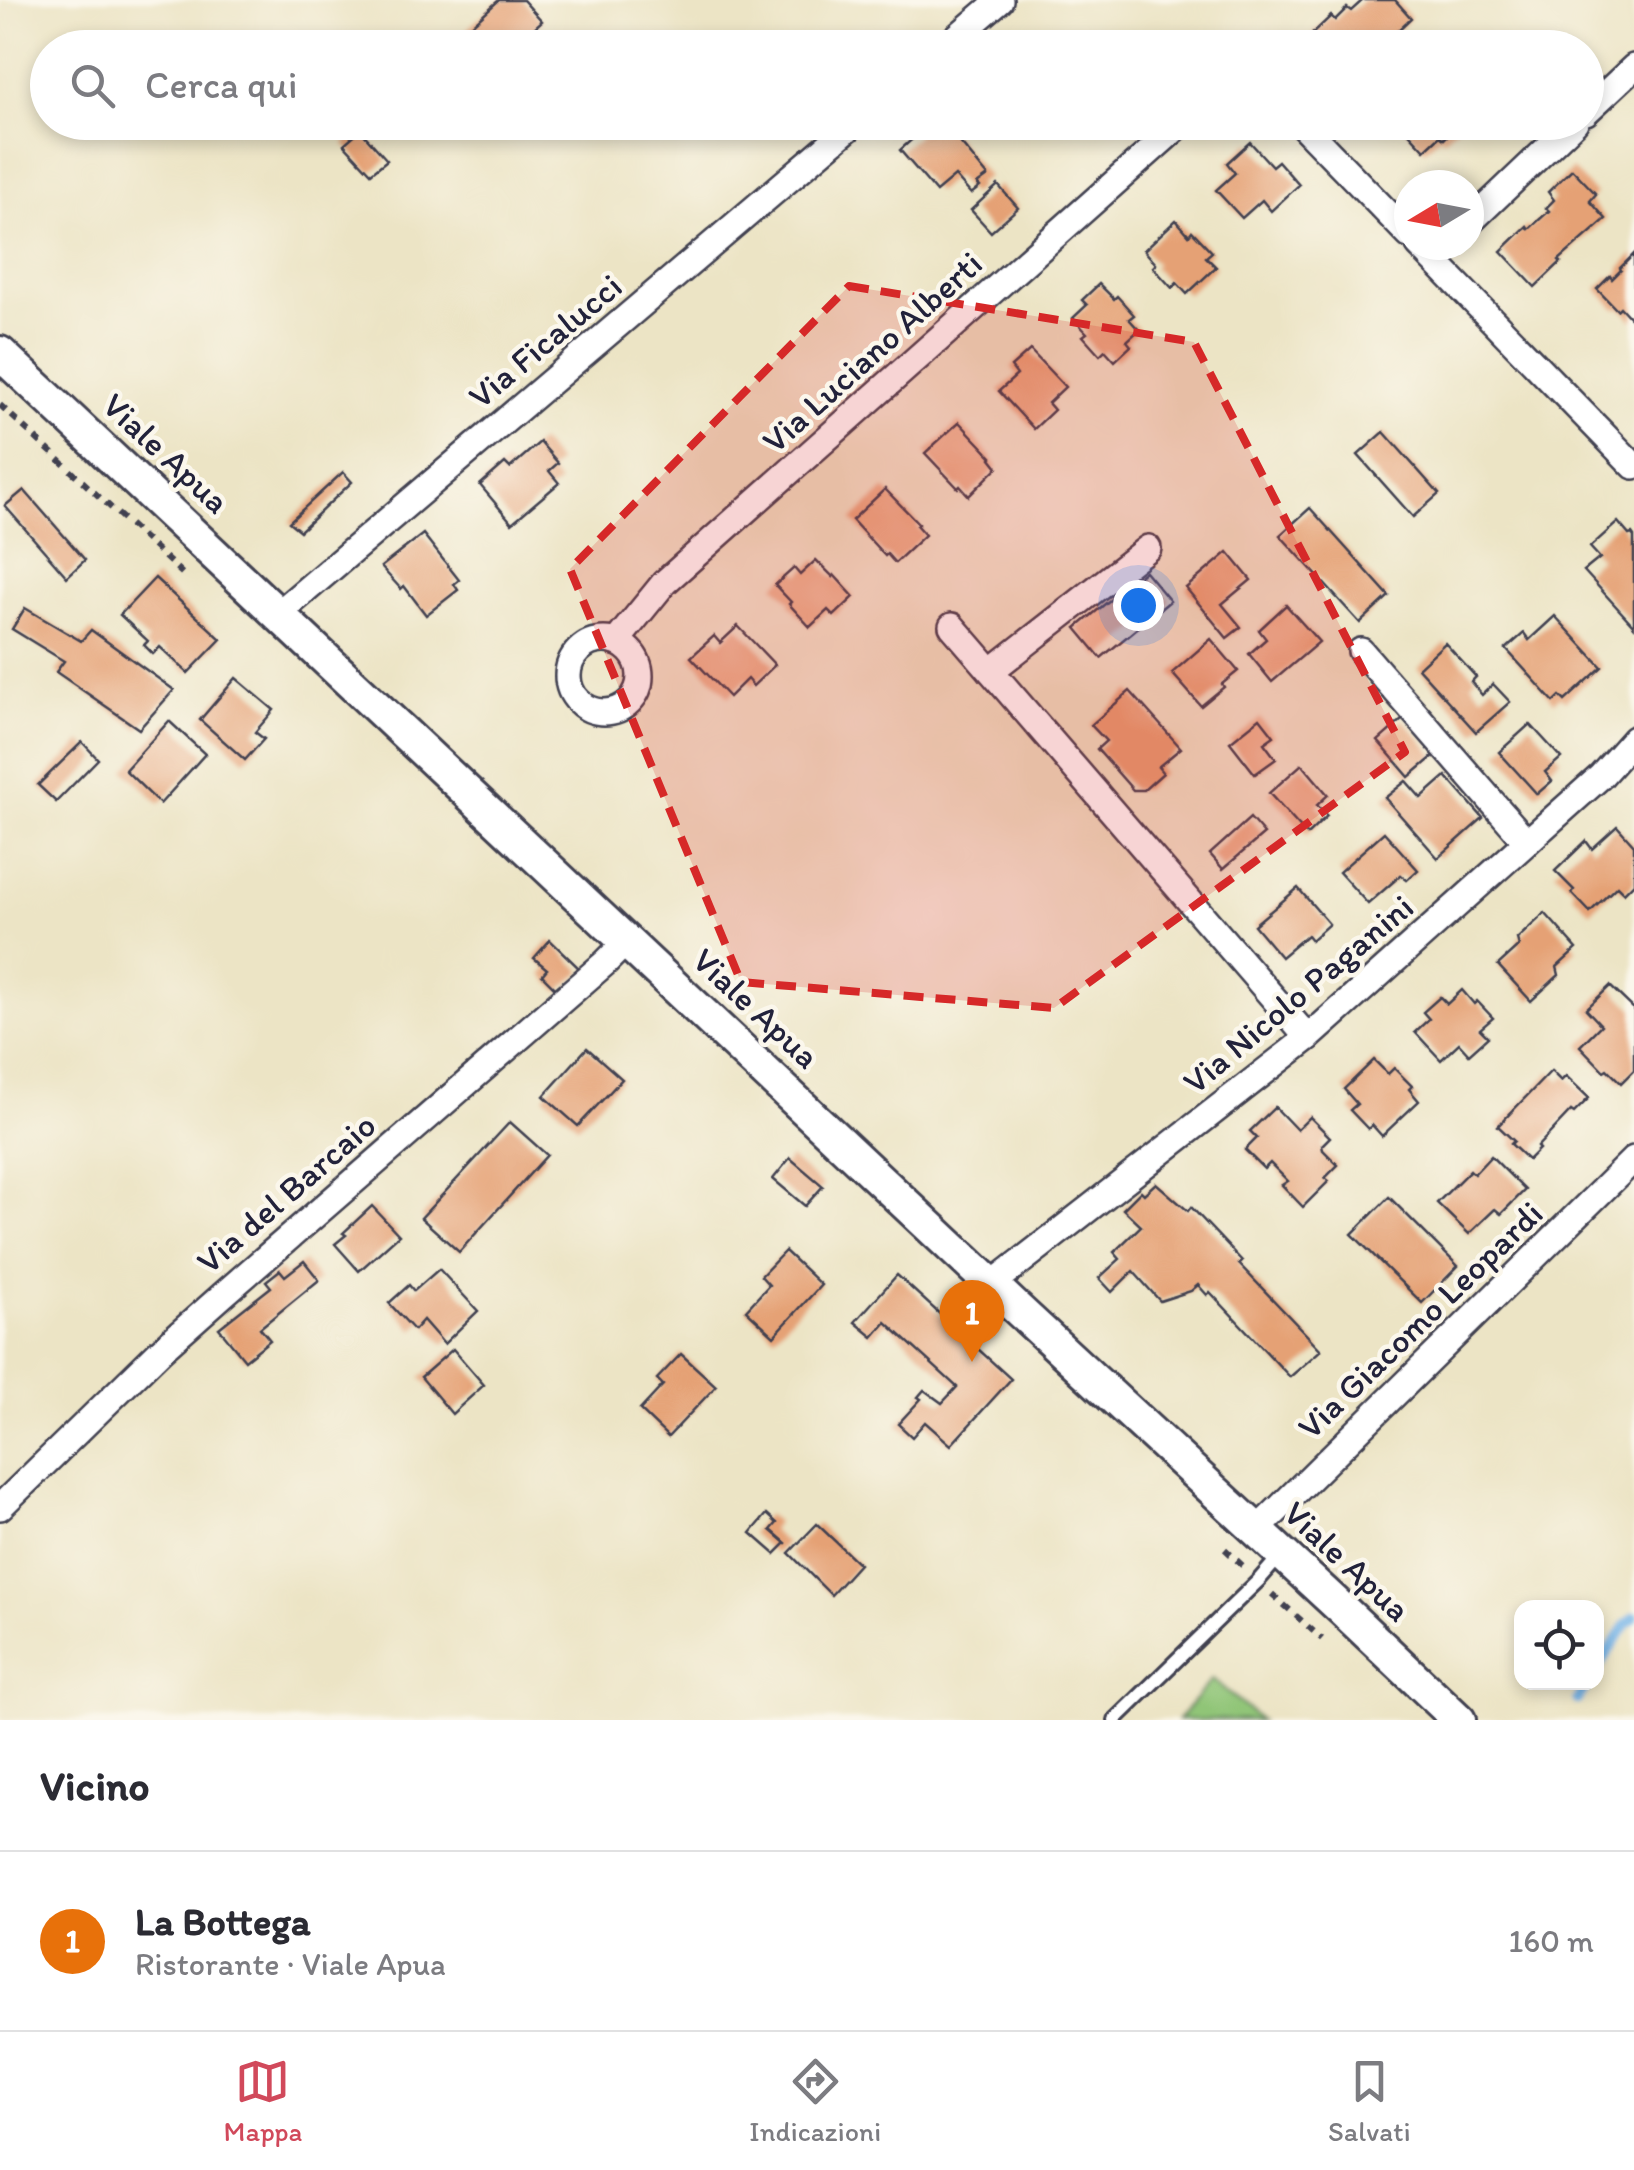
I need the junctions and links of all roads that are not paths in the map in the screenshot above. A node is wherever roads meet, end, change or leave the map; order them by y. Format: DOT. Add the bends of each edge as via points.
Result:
graph roads {
  1 [pos="1000,0"];
  2 [pos="965,30"];
  3 [pos="1634,66"];
  4 [pos="1604,95"];
  5 [pos="835,140"];
  6 [pos="1163,140"];
  7 [pos="1317,140"];
  8 [pos="1556,140"];
  9 [pos="1484,209"];
  10 [pos="1394,220"];
  11 [pos="1442,260"];
  12 [pos="0,352"];
  13 [pos="1634,466"];
  14 [pos="1148,548"];
  15 [pos="279,613"];
  16 [pos="952,626"];
  17 [pos="616,642"];
  18 [pos="1361,652"];
  19 [pos="991,671"];
  20 [pos="1634,739"];
  21 [pos="1527,842"];
  22 [pos="626,942"];
  23 [pos="1308,1038"];
  24 [pos="1634,1159"];
  25 [pos="992,1284"];
  26 [pos="0,1507"];
  27 [pos="1256,1531"];
  28 [pos="1282,1554"];
  29 [pos="1115,1720"];
  30 [pos="1459,1720"];
  1 -- 2 [label="street"];
  3 -- 4 [label="street"];
  5 -- 15 [label="street, Via Ficalucci"];
  6 -- 17 [label="street, Via Luciano Alberti" via="664,583"];
  7 -- 10 [label="street"];
  8 -- 9 [label="street"];
  11 -- 13 [label="street"];
  12 -- 15 [label="street, Viale Apua"];
  14 -- 19 [label="street"];
  15 -- 22 [label="street, Viale Apua"];
  16 -- 19 [label="street"];
  18 -- 21 [label="street"];
  19 -- 23 [label="street"];
  20 -- 21 [label="street, Via Nicolo Paganini"];
  21 -- 23 [label="street, Via Nicolo Paganini"];
  22 -- 25 [label="street, Viale Apua"];
  22 -- 26 [label="street, Via del Barcaio" via="174,1339"];
  23 -- 25 [label="street, Via Nicolo Paganini"];
  24 -- 27 [label="street, Via Giacomo Leopardi"];
  25 -- 27 [label="street, Viale Apua"];
  27 -- 28 [label="street, Viale Apua"];
  28 -- 29 [label="lane"];
  28 -- 30 [label="street, Viale Apua"];
}
